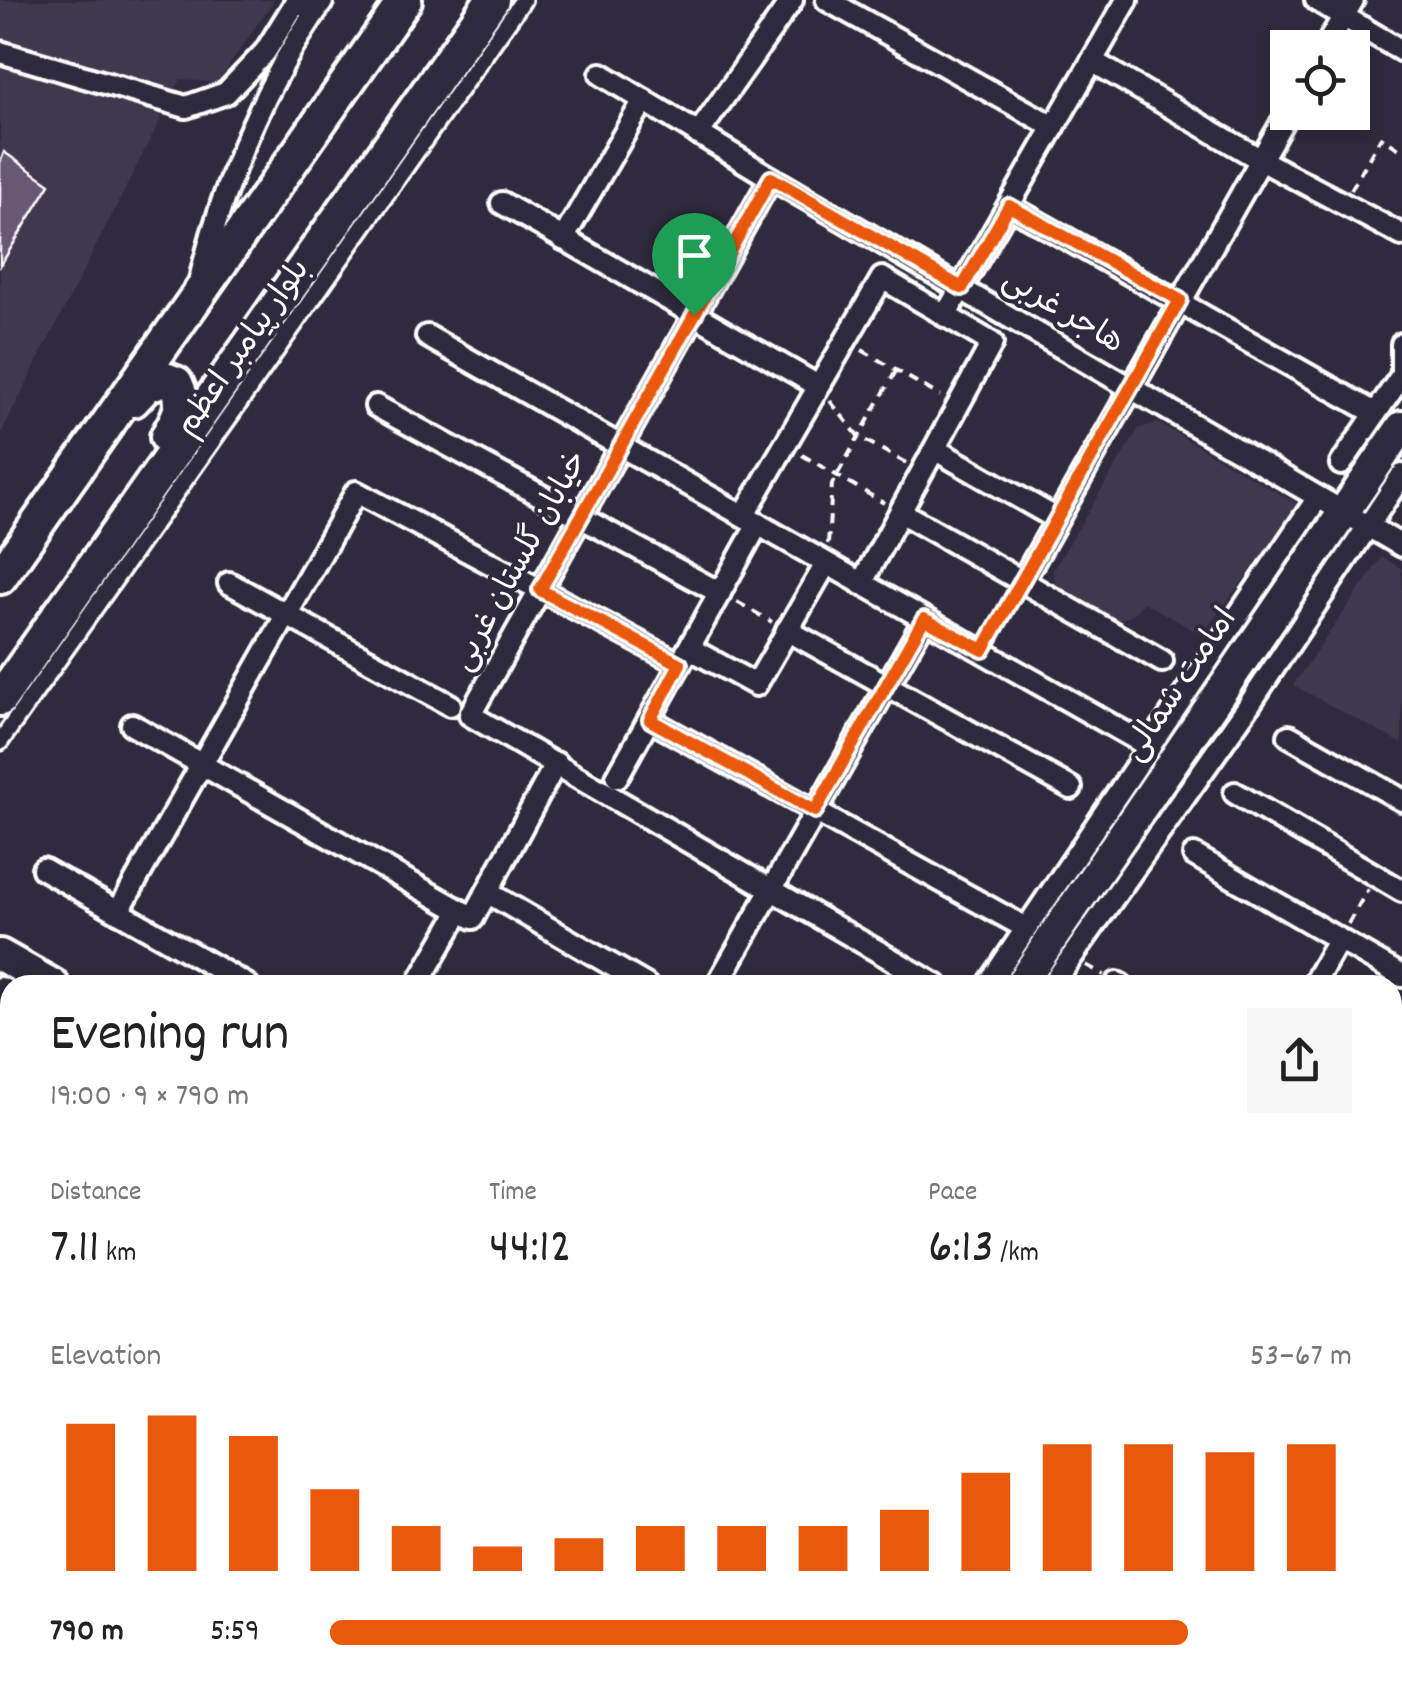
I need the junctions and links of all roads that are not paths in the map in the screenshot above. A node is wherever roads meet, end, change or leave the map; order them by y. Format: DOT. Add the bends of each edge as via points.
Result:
graph roads {
  1 [pos="404,0"];
  2 [pos="492,0"];
  3 [pos="523,0"];
  4 [pos="792,0"];
  5 [pos="828,0"];
  6 [pos="1127,0"];
  7 [pos="1316,0"];
  8 [pos="317,4"];
  9 [pos="1348,8"];
  10 [pos="1335,30"];
  11 [pos="1402,51"];
  12 [pos="0,52"];
  13 [pos="1092,61"];
  14 [pos="601,74"];
  15 [pos="644,100"];
  16 [pos="1054,127"];
  17 [pos="1278,130"];
  18 [pos="698,134"];
  19 [pos="1261,160"];
  20 [pos="771,178"];
  21 [pos="502,203"];
  22 [pos="1009,206"];
  23 [pos="1402,235"];
  24 [pos="563,238"];
  25 [pos="962,288"];
  26 [pos="195,300"];
  27 [pos="1180,300"];
  28 [pos="694,315"];
  29 [pos="946,316"];
  30 [pos="427,336"];
  31 [pos="1402,344"];
  32 [pos="818,386"];
  33 [pos="1130,389"];
  34 [pos="376,406"];
  35 [pos="1389,420"];
  36 [pos="100,436"];
  37 [pos="621,446"];
  38 [pos="936,450"];
  39 [pos="1341,464"];
  40 [pos="1402,475"];
  41 [pos="902,512"];
  42 [pos="1342,513"];
  43 [pos="581,518"];
  44 [pos="1057,519"];
  45 [pos="751,520"];
  46 [pos="1402,546"];
  47 [pos="101,554"];
  48 [pos="826,564"];
  49 [pos="0,577"];
  50 [pos="1023,580"];
  51 [pos="230,584"];
  52 [pos="861,584"];
  53 [pos="540,590"];
  54 [pos="720,593"];
  55 [pos="286,615"];
  56 [pos="924,619"];
  57 [pos="787,630"];
  58 [pos="685,656"];
  59 [pos="1162,660"];
  60 [pos="886,686"];
  61 [pos="0,700"];
  62 [pos="450,704"];
  63 [pos="650,720"];
  64 [pos="132,724"];
  65 [pos="1289,736"];
  66 [pos="0,742"];
  67 [pos="1150,748"];
  68 [pos="202,764"];
  69 [pos="556,764"];
  70 [pos="617,778"];
  71 [pos="1071,788"];
  72 [pos="1235,793"];
  73 [pos="1402,800"];
  74 [pos="815,811"];
  75 [pos="1194,855"];
  76 [pos="43,869"];
  77 [pos="771,889"];
  78 [pos="1402,891"];
  79 [pos="487,892"];
  80 [pos="118,912"];
  81 [pos="466,915"];
  82 [pos="1026,928"];
  83 [pos="1339,940"];
  84 [pos="0,954"];
  85 [pos="36,975"];
  86 [pos="229,975"];
  87 [pos="427,975"];
  88 [pos="629,975"];
  89 [pos="728,975"];
  90 [pos="919,975"];
  91 [pos="995,975"];
  92 [pos="1027,975"];
  93 [pos="1059,975"];
  94 [pos="1319,975"];
  95 [pos="1400,975"];
  1 -- 26 [label="main road"];
  2 -- 47 [label="main road, بلوار پیامبر اعظم"];
  3 -- 66 [label="street"];
  4 -- 18 [label="street"];
  5 -- 16 [label="street"];
  6 -- 13 [label="street"];
  7 -- 9 [label="street"];
  8 -- 12 [label="street" via="296,2 264,52 226,93 186,107"];
  8 -- 26 [label="street" via="240,153"];
  9 -- 10 [label="street"];
  9 -- 11 [label="street"];
  13 -- 16 [label="street"];
  13 -- 19 [label="street"];
  14 -- 15 [label="street, هاجر غربی"];
  15 -- 18 [label="street, هاجر غربی"];
  15 -- 24 [label="street"];
  16 -- 22 [label="street"];
  17 -- 19 [label="street"];
  18 -- 20 [label="street, هاجر غربی"];
  19 -- 23 [label="street"];
  19 -- 27 [label="street"];
  20 -- 25 [label="street, هاجر غربی"];
  20 -- 28 [label="street, خیابان گلستان غربی"];
  21 -- 24 [label="street"];
  22 -- 25 [label="street"];
  22 -- 27 [label="street"];
  24 -- 28 [label="street"];
  25 -- 29 [label="street"];
  25 -- 33 [label="street, هاجر غربی"];
  26 -- 36 [label="main road"];
  27 -- 33 [label="street"];
  27 -- 35 [label="street"];
  28 -- 32 [label="street"];
  28 -- 37 [label="street, خیابان گلستان غربی"];
  29 -- 32 [label="street" via="882,278"];
  29 -- 38 [label="street" via="992,343"];
  30 -- 37 [label="street"];
  31 -- 35 [label="street" via="1402,375"];
  32 -- 45 [label="street"];
  33 -- 42 [label="street, هاجر غربی"];
  33 -- 44 [label="street"];
  34 -- 43 [label="street"];
  35 -- 39 [label="street"];
  35 -- 42 [label="main road, امامت شمالی"];
  36 -- 47 [label="main road" via="147,385 176,383 182,410"];
  36 -- 49 [label="main road"];
  37 -- 43 [label="street, خیابان گلستان غربی"];
  37 -- 45 [label="street"];
  38 -- 41 [label="street"];
  38 -- 44 [label="street"];
  40 -- 42 [label="street"];
  41 -- 50 [label="street"];
  41 -- 52 [label="street"];
  42 -- 46 [label="street, هاجر غربی"];
  42 -- 67 [label="street"];
  42 -- 92 [label="main road, امامت شمالی"];
  42 -- 93 [label="street" via="1246,710"];
  43 -- 53 [label="street, خیابان گلستان غربی"];
  43 -- 54 [label="street"];
  44 -- 50 [label="street"];
  45 -- 48 [label="street"];
  45 -- 54 [label="street"];
  47 -- 61 [label="main road, بلوار پیامبر اعظم"];
  48 -- 52 [label="street"];
  48 -- 57 [label="street"];
  50 -- 59 [label="street"];
  51 -- 55 [label="street"];
  52 -- 56 [label="street"];
  53 -- 55 [label="street" via="356,492"];
  53 -- 58 [label="street"];
  53 -- 69 [label="street, خیابان گلستان غربی" via="470,715"];
  54 -- 58 [label="street"];
  55 -- 62 [label="street"];
  55 -- 68 [label="street"];
  56 -- 60 [label="street"];
  56 -- 67 [label="street"];
  57 -- 58 [label="street" via="756,685"];
  57 -- 60 [label="street"];
  58 -- 63 [label="street"];
  60 -- 71 [label="street"];
  60 -- 74 [label="street"];
  63 -- 70 [label="street"];
  63 -- 74 [label="street"];
  64 -- 68 [label="street"];
  65 -- 73 [label="street"];
  67 -- 82 [label="street"];
  68 -- 80 [label="street"];
  68 -- 81 [label="street"];
  69 -- 77 [label="street, خیابان گلستان غربی"];
  69 -- 79 [label="street"];
  72 -- 78 [label="street"];
  74 -- 77 [label="street"];
  74 -- 82 [label="street"];
  75 -- 83 [label="street"];
  76 -- 80 [label="street"];
  77 -- 89 [label="street"];
  77 -- 90 [label="street, خیابان گلستان غربی"];
  79 -- 81 [label="street"];
  79 -- 88 [label="street"];
  80 -- 86 [label="street"];
  81 -- 87 [label="street"];
  82 -- 91 [label="street"];
  83 -- 94 [label="street"];
  83 -- 95 [label="street"];
  84 -- 85 [label="main road"];
}
